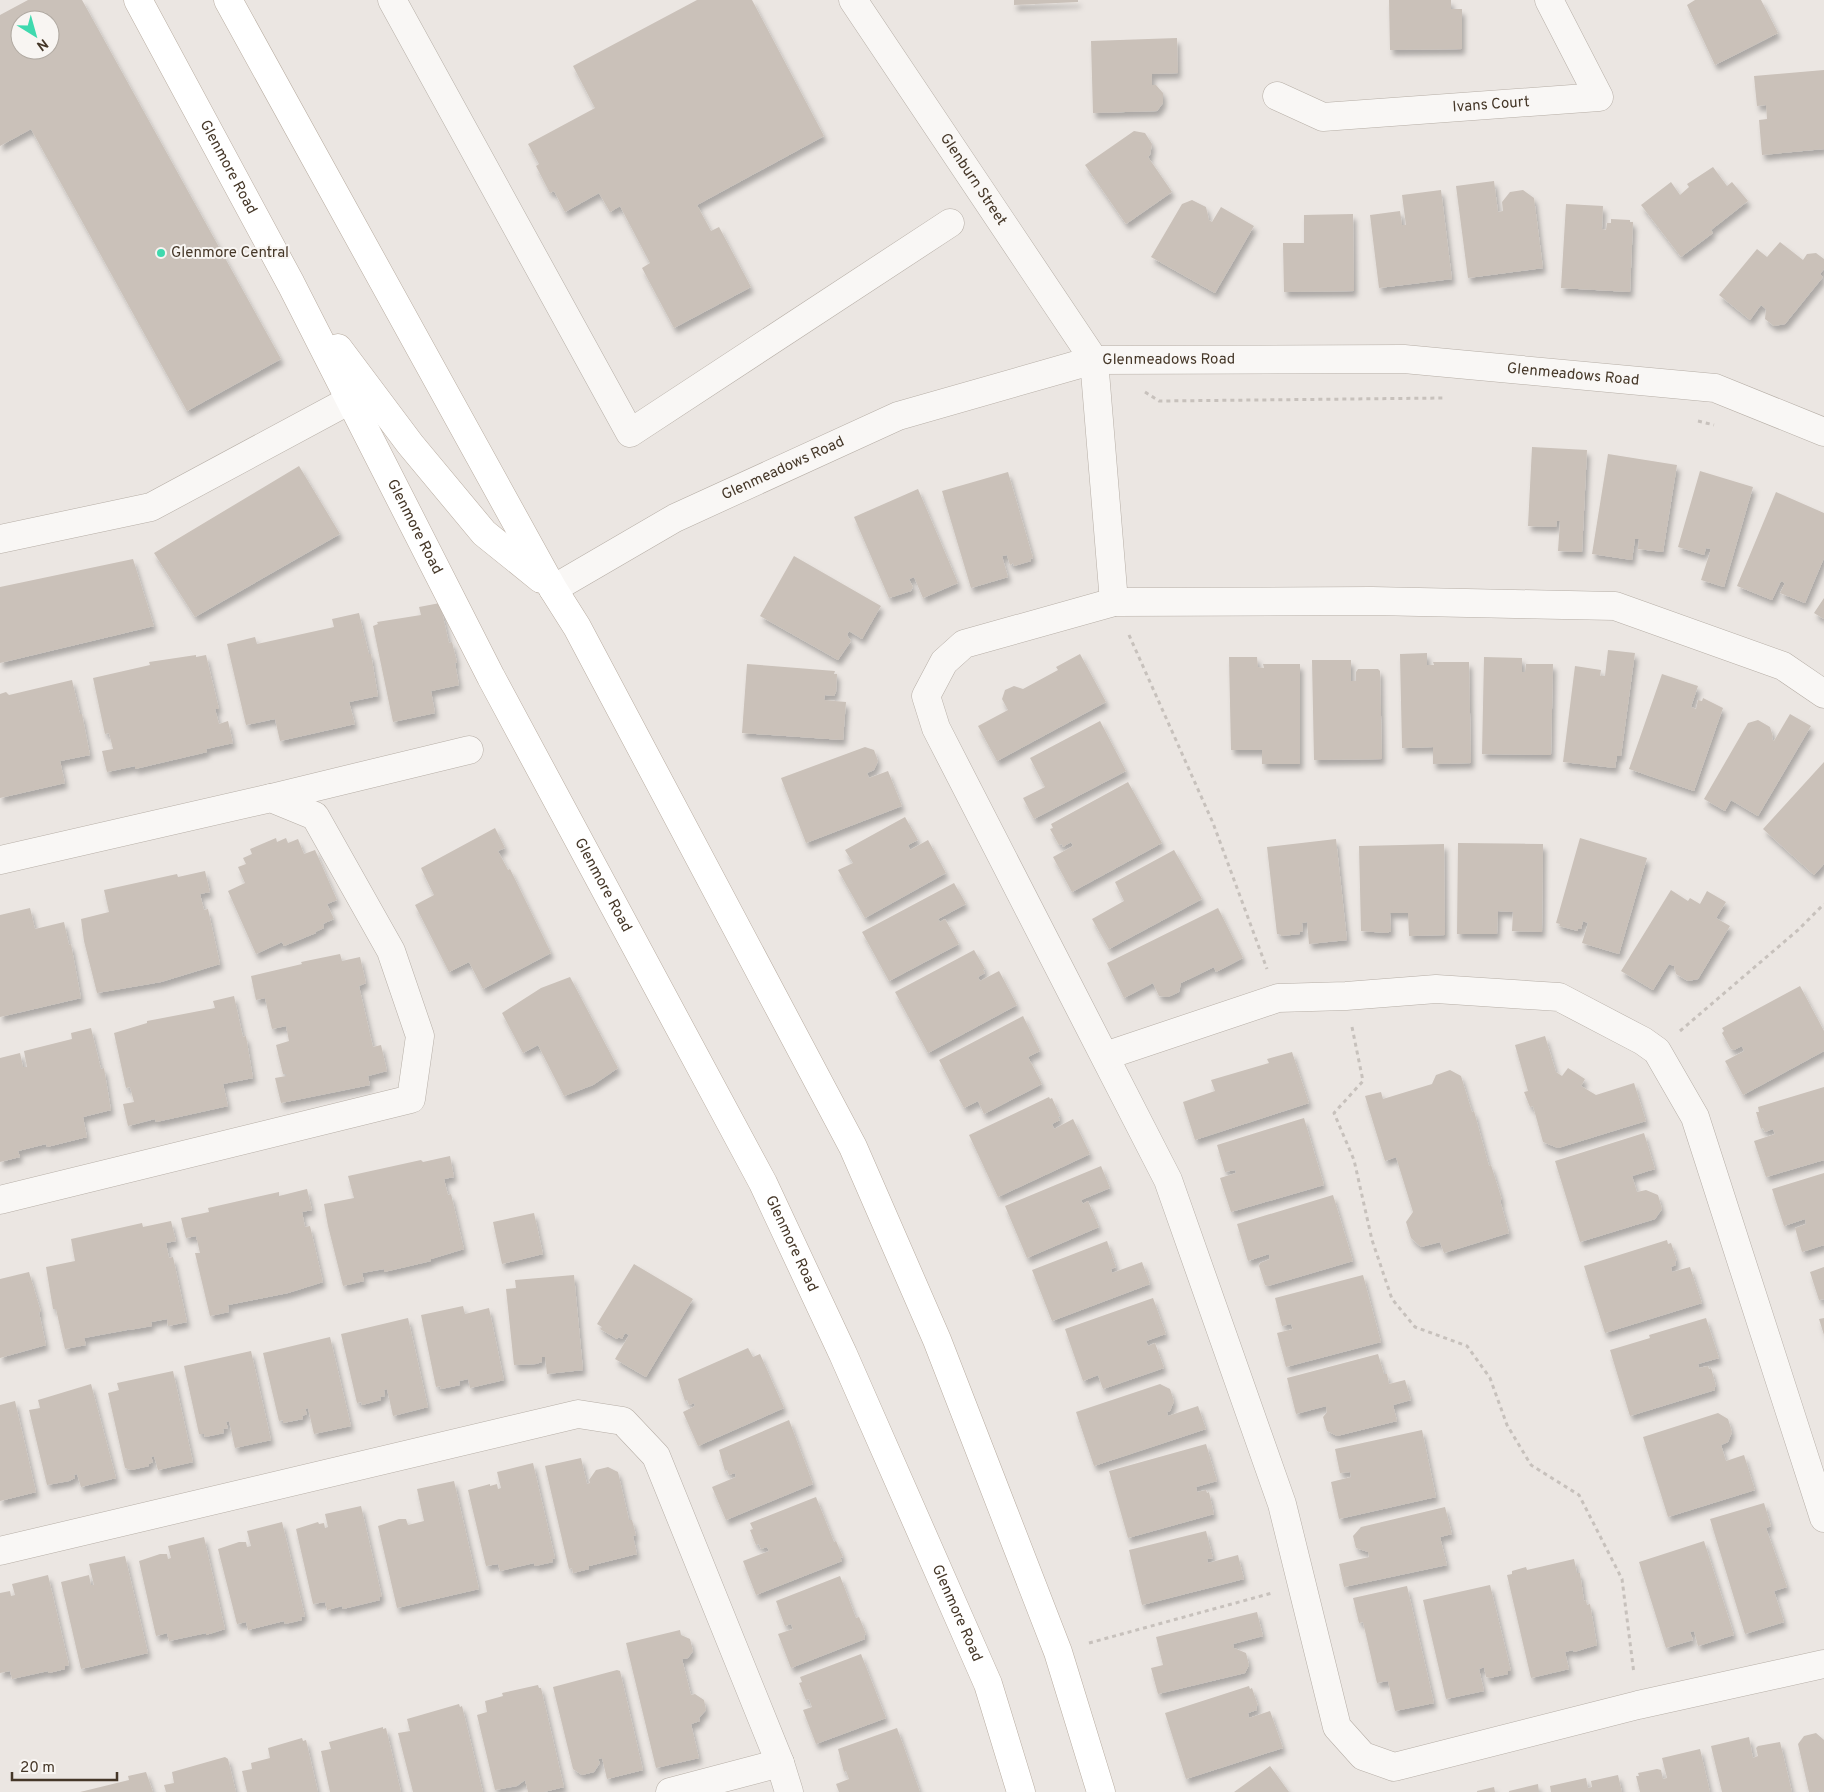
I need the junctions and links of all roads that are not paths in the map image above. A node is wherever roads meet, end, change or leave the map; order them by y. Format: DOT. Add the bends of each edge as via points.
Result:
graph roads {
  1 [pos="138,0"];
  2 [pos="228,0"];
  3 [pos="392,0"];
  4 [pos="853,0"];
  5 [pos="1549,0"];
  6 [pos="1277,96"];
  7 [pos="950,223"];
  8 [pos="291,284"];
  9 [pos="1094,360"];
  10 [pos="350,400"];
  11 [pos="1824,432"];
  12 [pos="0,539"];
  13 [pos="553,588"];
  14 [pos="1114,602"];
  15 [pos="1824,694"];
  16 [pos="469,750"];
  17 [pos="271,798"];
  18 [pos="0,860"];
  19 [pos="1105,1056"];
  20 [pos="0,1200"];
  21 [pos="1824,1518"];
  22 [pos="0,1551"];
  23 [pos="1824,1664"];
  24 [pos="780,1763"];
  25 [pos="670,1792"];
  26 [pos="789,1792"];
  27 [pos="1021,1792"];
  28 [pos="1101,1792"];
  1 -- 8 [label="main road, Glenmore Road"];
  2 -- 13 [label="main road"];
  3 -- 7 [label="street" via="630,433"];
  4 -- 9 [label="street, Glenburn Street"];
  5 -- 6 [label="street, Ivans Court" via="1599,97 1323,117"];
  8 -- 10 [label="main road, Glenmore Road"];
  8 -- 13 [label="main road" via="410,444 484,533"];
  9 -- 11 [label="street, Glenmeadows Road" via="1404,359 1715,388"];
  9 -- 13 [label="street, Glenmeadows Road" via="898,416 675,518"];
  9 -- 14 [label="street"];
  10 -- 12 [label="street" via="151,507"];
  10 -- 27 [label="main road, Glenmore Road" via="491,677 763,1183 988,1684"];
  13 -- 28 [label="main road" via="577,627 853,1148 937,1340 1058,1652"];
  14 -- 15 [label="street" via="1372,601 1615,606 1783,666"];
  14 -- 19 [label="street" via="964,644 944,662 926,696 936,728"];
  16 -- 17 [label="street"];
  17 -- 18 [label="street"];
  17 -- 20 [label="street" via="315,816 392,951 420,1036 411,1099"];
  19 -- 21 [label="street" via="1278,998 1436,989 1559,997 1643,1041 1657,1051 1696,1118"];
  19 -- 23 [label="street" via="1168,1180 1282,1504 1337,1727 1363,1756 1394,1767 1638,1705"];
  22 -- 24 [label="street" via="578,1414 623,1421 656,1456"];
  24 -- 25 [label="street"];
  24 -- 26 [label="street"];
}
